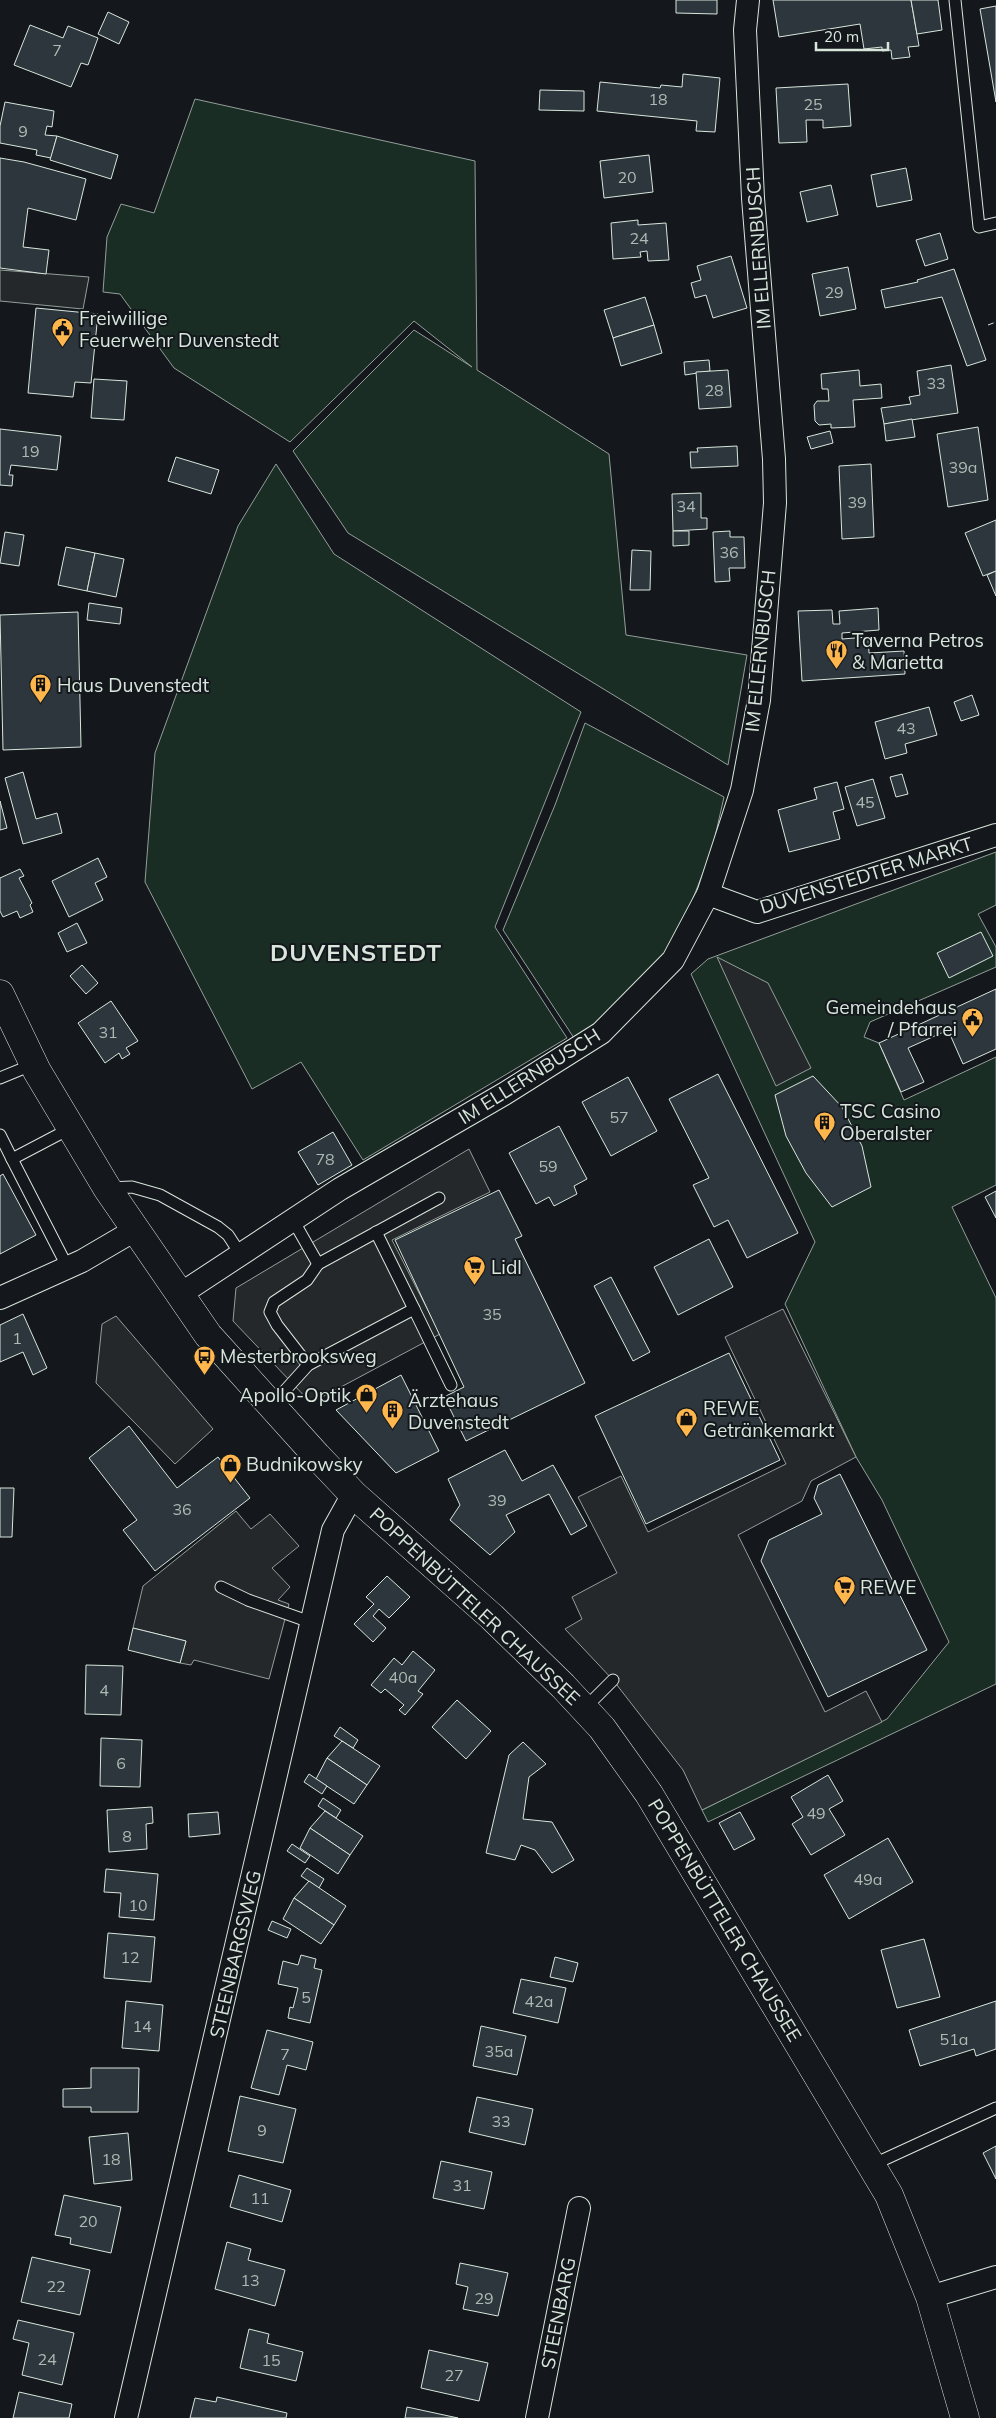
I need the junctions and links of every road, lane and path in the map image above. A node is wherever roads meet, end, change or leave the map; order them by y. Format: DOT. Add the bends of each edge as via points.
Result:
graph roads {
  1 [pos="748,0"];
  2 [pos="955,0"];
  3 [pos="996,223"];
  4 [pos="996,835"];
  5 [pos="708,894"];
  6 [pos="0,994"];
  7 [pos="34,1064"];
  8 [pos="0,1078"];
  9 [pos="72,1128"];
  10 [pos="0,1134"];
  11 [pos="12,1159"];
  12 [pos="107,1188"];
  13 [pos="439,1198"];
  14 [pos="293,1220"];
  15 [pos="135,1230"];
  16 [pos="376,1232"];
  17 [pos="241,1255"];
  18 [pos="318,1264"];
  19 [pos="68,1268"];
  20 [pos="179,1295"];
  21 [pos="0,1298"];
  22 [pos="414,1309"];
  23 [pos="308,1365"];
  24 [pos="451,1385"];
  25 [pos="271,1406"];
  26 [pos="353,1494"];
  27 [pos="222,1587"];
  28 [pos="313,1623"];
  29 [pos="612,1680"];
  30 [pos="585,1708"];
  31 [pos="996,2108"];
  32 [pos="872,2165"];
  33 [pos="579,2208"];
  34 [pos="996,2277"];
  35 [pos="930,2298"];
  36 [pos="126,2418"];
  37 [pos="537,2418"];
  38 [pos="965,2418"];
  1 -- 5 [label="street, IM ELLERNBUSCH" via="745,30 753,190 775,503 760,700 742,790"];
  2 -- 3 [label="lane" via="978,227"];
  4 -- 5 [label="street, DUVENSTEDTER MARKT" via="757,912"];
  5 -- 14 [label="street, IM ELLERNBUSCH" via="674,960 601,1033"];
  6 -- 7 [label="main road, POPPENBÜTTELER CHAUSSEE"];
  7 -- 8 [label="lane"];
  7 -- 9 [label="main road, POPPENBÜTTELER CHAUSSEE"];
  9 -- 11 [label="lane"];
  9 -- 12 [label="main road, POPPENBÜTTELER CHAUSSEE"];
  10 -- 11 [label="lane"];
  11 -- 19 [label="lane"];
  12 -- 15 [label="main road, POPPENBÜTTELER CHAUSSEE"];
  12 -- 17 [label="lane" via="132,1187 160,1195 223,1231"];
  13 -- 16 [label="lane"];
  14 -- 17 [label="street, IM ELLERNBUSCH"];
  14 -- 18 [label="lane"];
  15 -- 19 [label="street"];
  15 -- 20 [label="main road, POPPENBÜTTELER CHAUSSEE"];
  16 -- 18 [label="lane"];
  16 -- 22 [label="lane"];
  17 -- 20 [label="street, IM ELLERNBUSCH"];
  18 -- 23 [label="lane" via="307,1280 274,1302 270,1312"];
  19 -- 21 [label="street"];
  20 -- 25 [label="main road, POPPENBÜTTELER CHAUSSEE" via="208,1334"];
  22 -- 23 [label="lane"];
  22 -- 24 [label="lane"];
  23 -- 25 [label="lane"];
  25 -- 26 [label="main road, POPPENBÜTTELER CHAUSSEE"];
  26 -- 28 [label="street, STEENBARGSWEG" via="333,1530"];
  26 -- 30 [label="main road, POPPENBÜTTELER CHAUSSEE" via="492,1617"];
  27 -- 28 [label="lane" via="248,1600"];
  28 -- 36 [label="street, STEENBARGSWEG"];
  29 -- 30 [label="lane"];
  30 -- 32 [label="main road, POPPENBÜTTELER CHAUSSEE" via="649,1794"];
  31 -- 32 [label="lane"];
  32 -- 35 [label="main road, POPPENBÜTTELER CHAUSSEE" via="901,2222"];
  33 -- 37 [label="street, STEENBARG"];
  34 -- 35 [label="street"];
  35 -- 38 [label="main road, POPPENBÜTTELER CHAUSSEE"];
}
